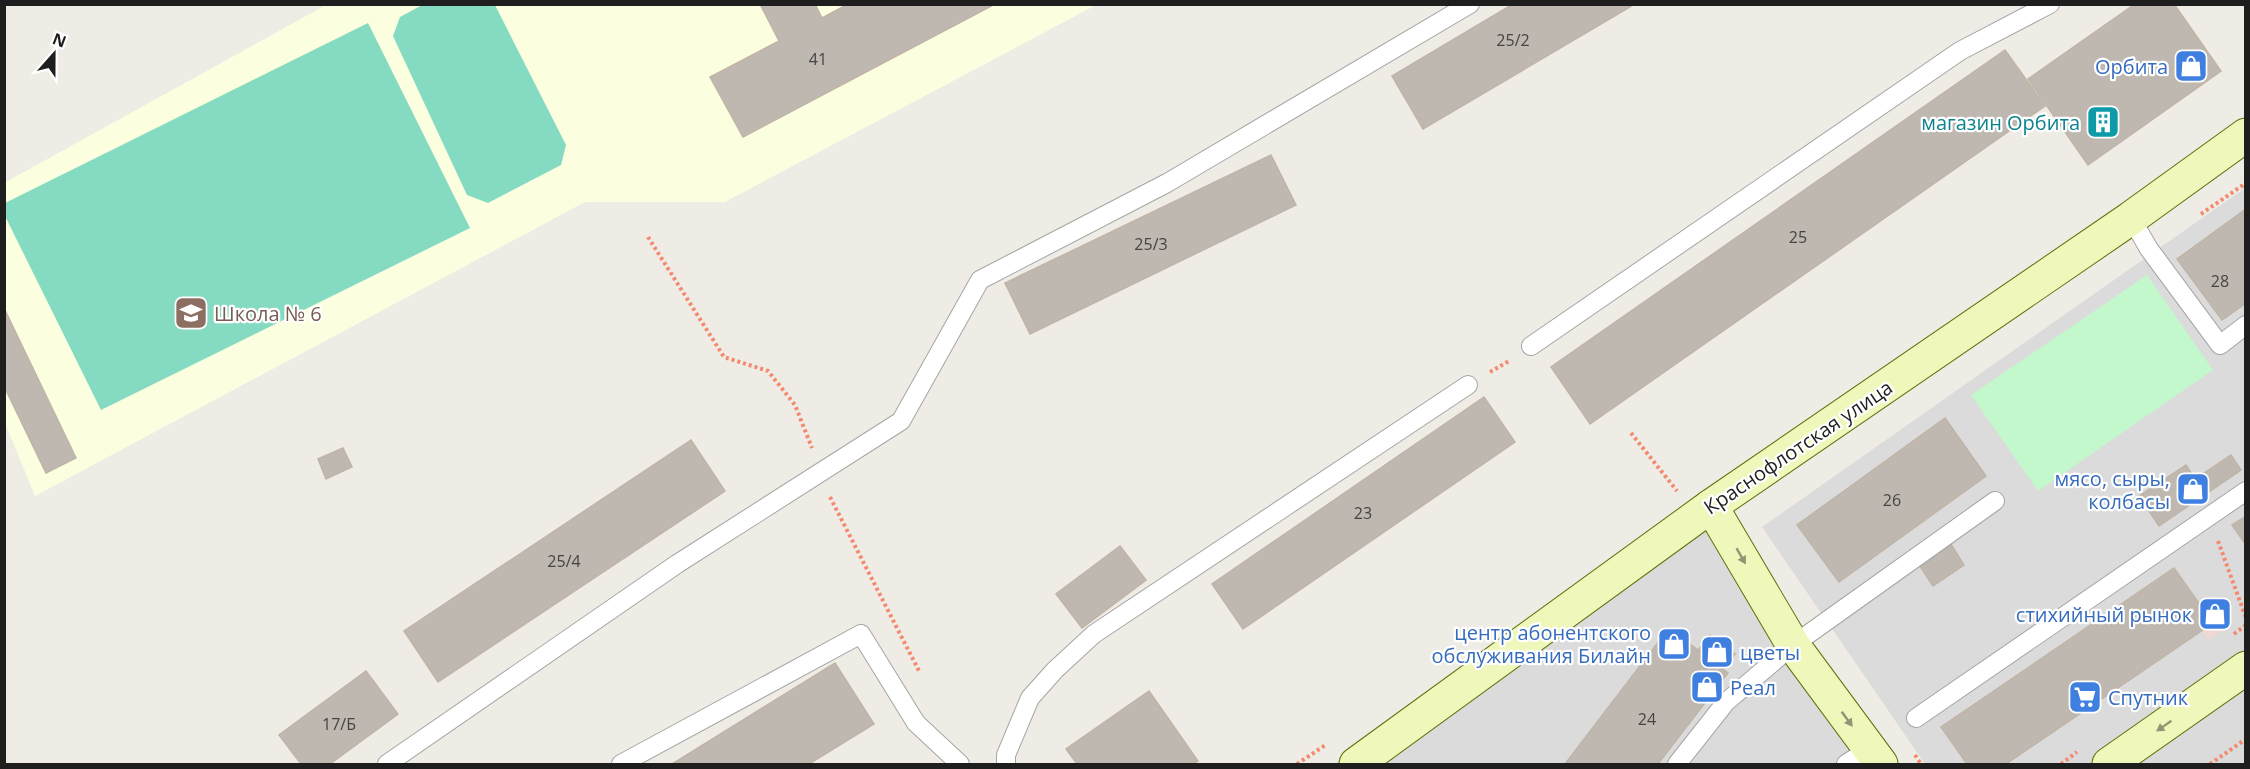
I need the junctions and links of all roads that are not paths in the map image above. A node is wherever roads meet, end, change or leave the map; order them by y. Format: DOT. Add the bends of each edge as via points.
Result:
graph roads {
  1 [pos="1470,4"];
  2 [pos="2050,4"];
  3 [pos="2246,135"];
  4 [pos="2132,218"];
  5 [pos="2246,325"];
  6 [pos="1531,346"];
  7 [pos="1468,385"];
  8 [pos="2246,491"];
  9 [pos="1995,501"];
  10 [pos="1712,506"];
  11 [pos="1793,645"];
  12 [pos="2246,668"];
  13 [pos="1916,718"];
  14 [pos="1866,759"];
  15 [pos="387,765"];
  16 [pos="621,765"];
  17 [pos="960,765"];
  18 [pos="1006,765"];
  19 [pos="1356,765"];
  20 [pos="1677,765"];
  21 [pos="2109,765"];
  1 -- 15 [label="lane" via="1167,183 980,280 901,421 677,564"];
  2 -- 6 [label="lane" via="1960,51"];
  3 -- 4 [label="main road, Краснофлотская улица"];
  4 -- 5 [label="lane" via="2149,249 2220,345"];
  4 -- 10 [label="main road, Краснофлотская улица"];
  7 -- 18 [label="lane" via="1094,634 1030,698 1006,755"];
  8 -- 13 [label="lane"];
  9 -- 11 [label="lane"];
  10 -- 11 [label="main road, one-way"];
  10 -- 19 [label="main road, Краснофлотская улица"];
  11 -- 14 [label="main road, one-way"];
  11 -- 20 [label="lane" via="1726,702"];
  12 -- 21 [label="main road, one-way"];
  16 -- 17 [label="lane" via="861,634 916,723"];
}
